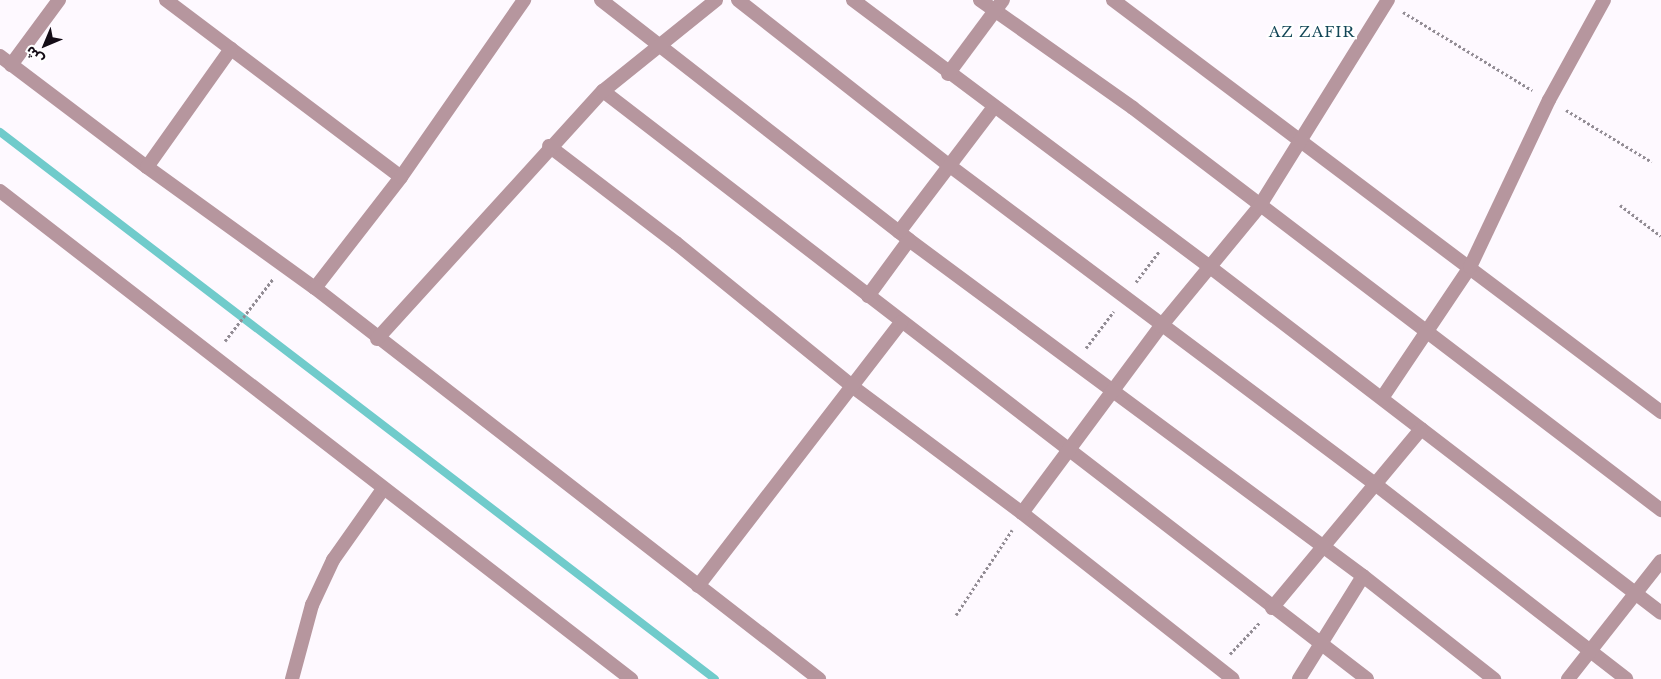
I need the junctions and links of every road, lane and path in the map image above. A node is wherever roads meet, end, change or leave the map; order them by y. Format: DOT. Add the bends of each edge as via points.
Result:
graph roads {
  1 [pos="59,0"];
  2 [pos="166,0"];
  3 [pos="524,0"];
  4 [pos="601,0"];
  5 [pos="716,0"];
  6 [pos="738,0"];
  7 [pos="853,0"];
  8 [pos="980,0"];
  9 [pos="1113,0"];
  10 [pos="1604,0"];
  11 [pos="1388,1"];
  12 [pos="999,5"];
  13 [pos="659,46"];
  14 [pos="231,49"];
  15 [pos="6,60"];
  16 [pos="948,74"];
  17 [pos="603,90"];
  18 [pos="1549,100"];
  19 [pos="994,107"];
  20 [pos="1301,140"];
  21 [pos="549,146"];
  22 [pos="1652,162"];
  23 [pos="950,166"];
  24 [pos="147,167"];
  25 [pos="401,178"];
  26 [pos="0,191"];
  27 [pos="1620,205"];
  28 [pos="1259,207"];
  29 [pos="904,236"];
  30 [pos="1661,236"];
  31 [pos="1210,267"];
  32 [pos="1470,267"];
  33 [pos="274,278"];
  34 [pos="315,288"];
  35 [pos="868,296"];
  36 [pos="901,322"];
  37 [pos="1161,326"];
  38 [pos="1428,330"];
  39 [pos="377,339"];
  40 [pos="214,355"];
  41 [pos="853,387"];
  42 [pos="1112,392"];
  43 [pos="1382,398"];
  44 [pos="1661,412"];
  45 [pos="1422,429"];
  46 [pos="1070,450"];
  47 [pos="1375,484"];
  48 [pos="383,489"];
  49 [pos="1661,510"];
  50 [pos="1022,513"];
  51 [pos="1322,547"];
  52 [pos="1661,561"];
  53 [pos="1363,576"];
  54 [pos="698,586"];
  55 [pos="1637,593"];
  56 [pos="1272,608"];
  57 [pos="1661,613"];
  58 [pos="956,615"];
  59 [pos="1322,644"];
  60 [pos="1589,651"];
  61 [pos="1217,668"];
  62 [pos="292,679"];
  63 [pos="632,679"];
  64 [pos="819,679"];
  65 [pos="1233,679"];
  66 [pos="1299,679"];
  67 [pos="1367,679"];
  68 [pos="1494,679"];
  69 [pos="1568,679"];
  70 [pos="1626,679"];
  1 -- 15 [label="street"];
  2 -- 14 [label="street"];
  3 -- 25 [label="street"];
  4 -- 13 [label="street"];
  5 -- 13 [label="street"];
  6 -- 23 [label="street"];
  7 -- 16 [label="street"];
  8 -- 12 [label="street"];
  9 -- 20 [label="street"];
  10 -- 18 [label="street"];
  11 -- 18 [label="path"];
  11 -- 20 [label="street"];
  12 -- 16 [label="street"];
  12 -- 28 [label="street"];
  13 -- 17 [label="street"];
  13 -- 29 [label="street"];
  14 -- 24 [label="street"];
  14 -- 25 [label="street"];
  15 -- 24 [label="street"];
  16 -- 19 [label="street"];
  17 -- 21 [label="street"];
  17 -- 35 [label="street"];
  18 -- 22 [label="path"];
  18 -- 32 [label="street"];
  19 -- 23 [label="street"];
  19 -- 31 [label="street"];
  20 -- 28 [label="street"];
  20 -- 32 [label="street"];
  21 -- 39 [label="street"];
  21 -- 41 [label="street" via="676,243"];
  23 -- 29 [label="street"];
  23 -- 37 [label="street"];
  24 -- 34 [label="street"];
  25 -- 34 [label="street"];
  26 -- 40 [label="street"];
  27 -- 30 [label="path"];
  28 -- 31 [label="street"];
  28 -- 38 [label="street"];
  29 -- 35 [label="street"];
  29 -- 42 [label="street"];
  31 -- 37 [label="street"];
  31 -- 43 [label="street"];
  32 -- 38 [label="street"];
  32 -- 44 [label="street"];
  33 -- 40 [label="path"];
  34 -- 39 [label="street"];
  35 -- 36 [label="street"];
  36 -- 41 [label="street"];
  36 -- 46 [label="street"];
  37 -- 42 [label="street"];
  37 -- 47 [label="street"];
  38 -- 43 [label="street"];
  38 -- 49 [label="street"];
  39 -- 54 [label="street"];
  40 -- 48 [label="street"];
  41 -- 50 [label="street"];
  41 -- 54 [label="street"];
  42 -- 46 [label="street"];
  42 -- 51 [label="street"];
  43 -- 45 [label="street"];
  45 -- 47 [label="street"];
  45 -- 55 [label="street"];
  46 -- 50 [label="street"];
  46 -- 56 [label="street"];
  47 -- 51 [label="street"];
  47 -- 60 [label="street"];
  48 -- 62 [label="street" via="334,560 315,598"];
  48 -- 63 [label="street"];
  50 -- 58 [label="path"];
  50 -- 61 [label="street"];
  51 -- 53 [label="street"];
  51 -- 56 [label="street"];
  52 -- 55 [label="street"];
  53 -- 59 [label="street"];
  53 -- 68 [label="street"];
  54 -- 64 [label="street"];
  55 -- 57 [label="street"];
  55 -- 60 [label="street"];
  56 -- 59 [label="street"];
  56 -- 61 [label="path"];
  59 -- 66 [label="street"];
  59 -- 67 [label="street"];
  60 -- 69 [label="street"];
  60 -- 70 [label="street"];
  61 -- 65 [label="street"];
}
